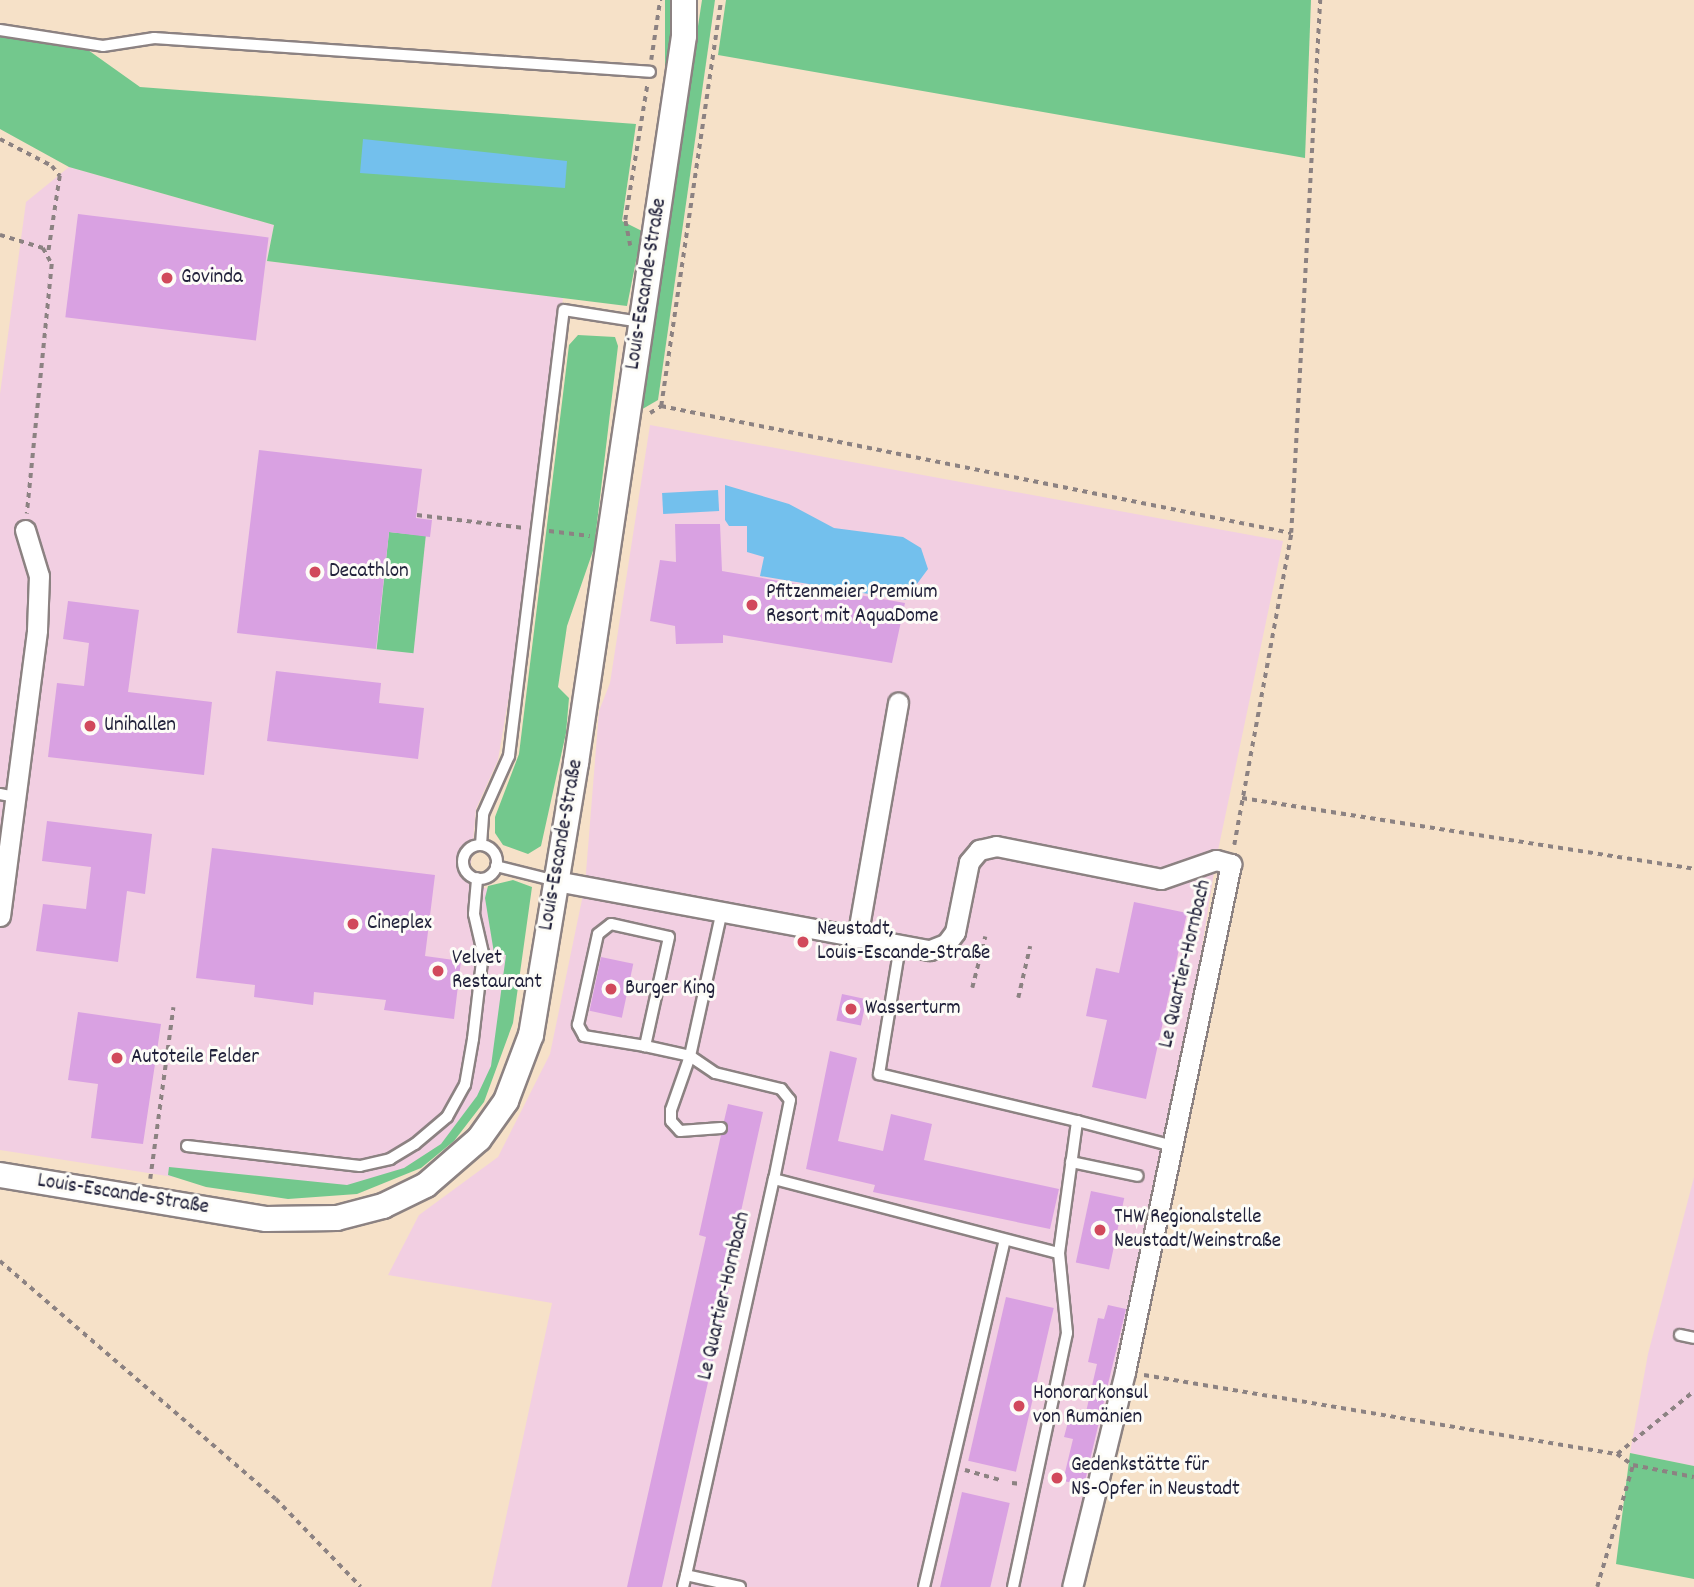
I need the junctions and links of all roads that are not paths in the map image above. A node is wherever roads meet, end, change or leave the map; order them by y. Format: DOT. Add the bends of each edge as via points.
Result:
graph roads {
  1 [pos="684,0"];
  2 [pos="696,0"];
  3 [pos="0,30"];
  4 [pos="684,36"];
  5 [pos="650,72"];
  6 [pos="641,322"];
  7 [pos="25,530"];
  8 [pos="898,703"];
  9 [pos="8,795"];
  10 [pos="481,845"];
  11 [pos="496,866"];
  12 [pos="477,878"];
  13 [pos="556,881"];
  14 [pos="723,911"];
  15 [pos="0,916"];
  16 [pos="857,938"];
  17 [pos="900,946"];
  18 [pos="645,1046"];
  19 [pos="690,1056"];
  20 [pos="1077,1121"];
  21 [pos="721,1128"];
  22 [pos="1169,1145"];
  23 [pos="187,1146"];
  24 [pos="1071,1162"];
  25 [pos="0,1175"];
  26 [pos="1138,1175"];
  27 [pos="775,1179"];
  28 [pos="1005,1240"];
  29 [pos="1059,1253"];
  30 [pos="1680,1335"];
  31 [pos="1694,1338"];
  32 [pos="686,1574"];
  33 [pos="683,1587"];
  34 [pos="740,1587"];
  35 [pos="924,1587"];
  36 [pos="1013,1587"];
  37 [pos="1072,1587"];
  1 -- 4 [label="street, Louis-Escande-Straße"];
  2 -- 4 [label="street, Louis-Escande-Straße"];
  3 -- 5 [label="lane" via="103,46 154,38"];
  4 -- 6 [label="street, Louis-Escande-Straße"];
  6 -- 10 [label="lane" via="564,310 509,756 483,814"];
  6 -- 13 [label="street, Louis-Escande-Straße"];
  7 -- 9 [label="street" via="39,576 38,617"];
  8 -- 16 [label="street"];
  9 -- 15 [label="street"];
  10 -- 11 [label="lane" via="495,853"];
  10 -- 12 [label="lane" via="467,851 463,860 466,870"];
  11 -- 12 [label="lane" via="487,877"];
  11 -- 13 [label="lane"];
  12 -- 23 [label="lane" via="474,914 483,953 473,1039 465,1085 446,1116 390,1159 360,1166"];
  13 -- 14 [label="street, Le Quartier-Hornbach"];
  13 -- 25 [label="street, Louis-Escande-Straße" via="531,1035 516,1079 486,1130 445,1172 383,1206 313,1221 266,1219"];
  14 -- 16 [label="street, Le Quartier-Hornbach"];
  14 -- 19 [label="lane"];
  16 -- 17 [label="street, Le Quartier-Hornbach"];
  17 -- 20 [label="lane" via="879,1074"];
  17 -- 22 [label="street, Le Quartier-Hornbach" via="930,950 946,944 955,932 969,862 979,850 996,846 1161,879 1216,860 1231,864"];
  18 -- 18 [label="lane" via="669,937 611,923 598,934 578,1025 584,1036"];
  18 -- 19 [label="lane"];
  19 -- 21 [label="lane" via="671,1121 680,1130"];
  19 -- 27 [label="lane, Le Quartier-Hornbach" via="715,1073 781,1089 790,1100"];
  20 -- 22 [label="lane"];
  20 -- 24 [label="lane"];
  22 -- 37 [label="street, Le Quartier-Hornbach" via="1125,1372"];
  24 -- 26 [label="lane"];
  24 -- 29 [label="lane"];
  27 -- 28 [label="lane"];
  27 -- 32 [label="lane, Le Quartier-Hornbach"];
  28 -- 29 [label="lane"];
  28 -- 35 [label="lane"];
  29 -- 36 [label="lane" via="1067,1333"];
  30 -- 31 [label="lane"];
  32 -- 33 [label="lane, Le Quartier-Hornbach"];
  32 -- 34 [label="lane"];
}
